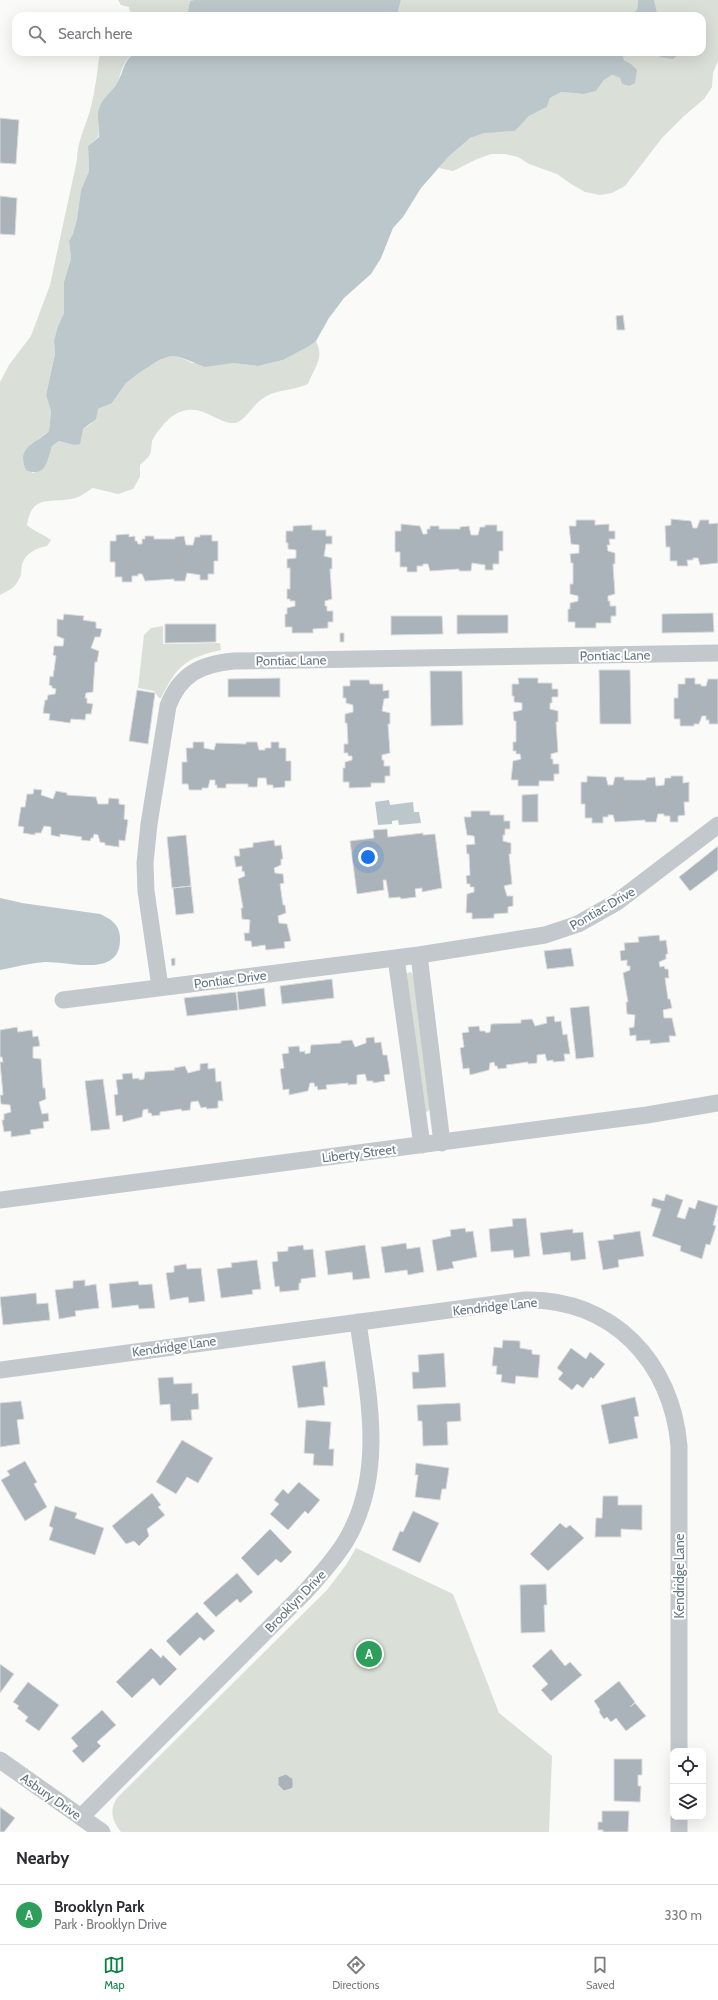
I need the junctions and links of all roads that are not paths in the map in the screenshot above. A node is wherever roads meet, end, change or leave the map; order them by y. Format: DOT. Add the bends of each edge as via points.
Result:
graph roads {
  1 [pos="718,653"];
  2 [pos="718,825"];
  3 [pos="419,955"];
  4 [pos="396,958"];
  5 [pos="160,987"];
  6 [pos="64,1000"];
  7 [pos="718,1103"];
  8 [pos="442,1142"];
  9 [pos="422,1145"];
  10 [pos="0,1200"];
  11 [pos="358,1322"];
  12 [pos="0,1370"];
  13 [pos="679,1748"];
  14 [pos="0,1760"];
  15 [pos="81,1817"];
  16 [pos="679,1820"];
  17 [pos="102,1832"];
  18 [pos="679,1832"];
  1 -- 5 [label="street, Pontiac Lane" via="234,661 192,672 177,686 168,706 146,848 146,891"];
  2 -- 3 [label="street, Pontiac Drive" via="617,902 578,924 524,940"];
  3 -- 4 [label="street, Pontiac Drive"];
  3 -- 8 [label="street"];
  4 -- 5 [label="street, Pontiac Drive"];
  4 -- 9 [label="street"];
  5 -- 6 [label="street, Pontiac Drive"];
  7 -- 8 [label="street, Liberty Street"];
  8 -- 9 [label="street, Liberty Street"];
  9 -- 10 [label="street, Liberty Street"];
  11 -- 12 [label="street, Kendridge Lane"];
  11 -- 13 [label="street, Kendridge Lane" via="525,1300 554,1302 598,1316 620,1329 650,1362 668,1393 678,1426"];
  11 -- 15 [label="street, Brooklyn Drive" via="371,1422 372,1453 363,1501 347,1538 332,1562 306,1591"];
  14 -- 15 [label="street, Asbury Drive"];
  15 -- 17 [label="street, Asbury Drive"];
  16 -- 18 [label="street"];
}
